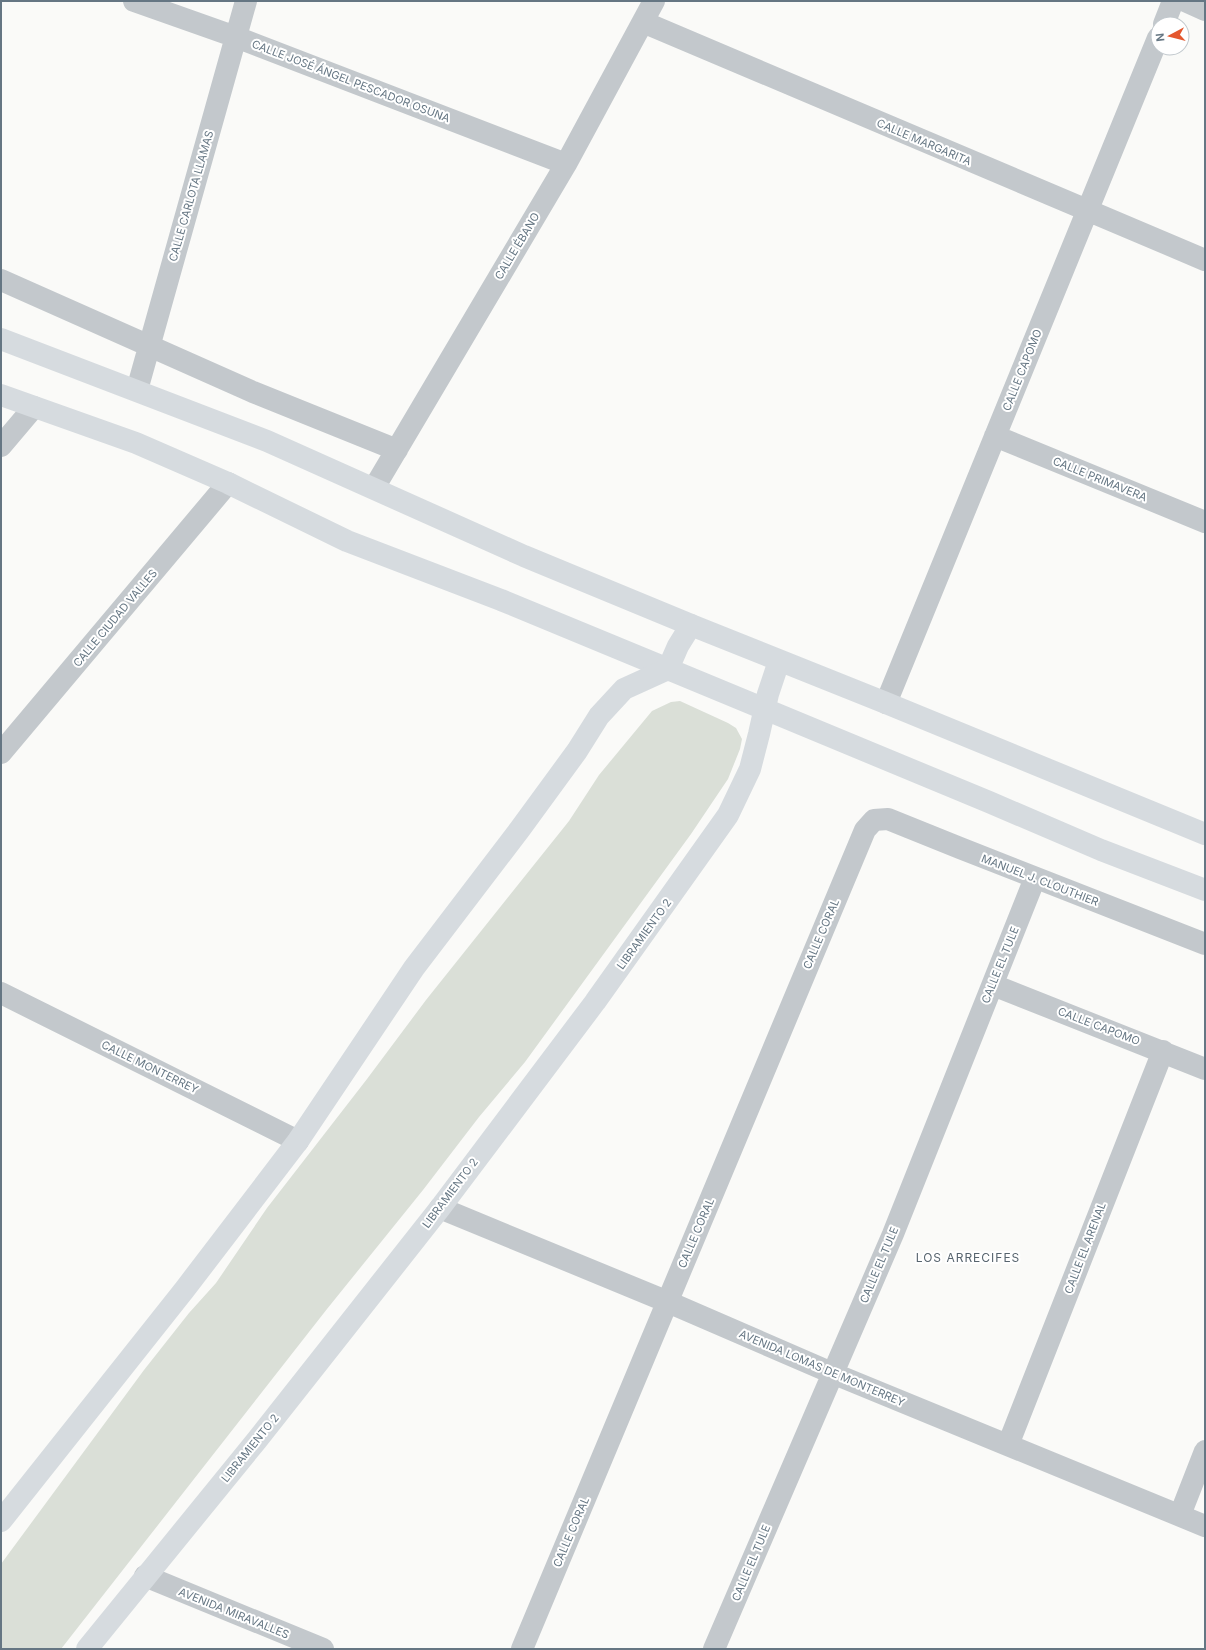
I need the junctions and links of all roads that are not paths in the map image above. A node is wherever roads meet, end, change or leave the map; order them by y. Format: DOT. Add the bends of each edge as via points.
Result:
graph roads {
  1 [pos="134,1"];
  2 [pos="246,1"];
  3 [pos="654,1"];
  4 [pos="1173,1"];
  5 [pos="1185,1"];
  6 [pos="1205,10"];
  7 [pos="1167,16"];
  8 [pos="643,22"];
  9 [pos="236,37"];
  10 [pos="1151,56"];
  11 [pos="566,164"];
  12 [pos="1087,211"];
  13 [pos="1205,260"];
  14 [pos="1,280"];
  15 [pos="1,339"];
  16 [pos="150,346"];
  17 [pos="137,390"];
  18 [pos="1,395"];
  19 [pos="34,407"];
  20 [pos="995,436"];
  21 [pos="1,446"];
  22 [pos="397,450"];
  23 [pos="228,483"];
  24 [pos="374,488"];
  25 [pos="1205,522"];
  26 [pos="691,625"];
  27 [pos="779,661"];
  28 [pos="668,669"];
  29 [pos="886,703"];
  30 [pos="764,709"];
  31 [pos="1,753"];
  32 [pos="874,820"];
  33 [pos="1205,834"];
  34 [pos="1035,878"];
  35 [pos="1205,890"];
  36 [pos="1205,944"];
  37 [pos="993,985"];
  38 [pos="1,993"];
  39 [pos="1163,1051"];
  40 [pos="1205,1069"];
  41 [pos="298,1141"];
  42 [pos="440,1208"];
  43 [pos="668,1302"];
  44 [pos="832,1373"];
  45 [pos="1008,1445"];
  46 [pos="1205,1451"];
  47 [pos="1180,1515"];
  48 [pos="1,1521"];
  49 [pos="1205,1526"];
  50 [pos="145,1576"];
  51 [pos="88,1649"];
  52 [pos="323,1649"];
  53 [pos="522,1649"];
  54 [pos="714,1649"];
  1 -- 9 [label="street, CALLE JOSÉ ÁNGEL PESCADOR OSUNA"];
  2 -- 9 [label="street, CALLE CARLOTA LLAMAS"];
  3 -- 8 [label="street, CALLE ÉBANO"];
  4 -- 7 [label="street"];
  5 -- 6 [label="street"];
  8 -- 11 [label="street, CALLE ÉBANO"];
  8 -- 12 [label="street, CALLE MARGARITA"];
  9 -- 11 [label="street, CALLE JOSÉ ÁNGEL PESCADOR OSUNA"];
  9 -- 16 [label="street, CALLE CARLOTA LLAMAS"];
  10 -- 12 [label="street, CALLE CAPOMO"];
  11 -- 22 [label="street, CALLE ÉBANO"];
  12 -- 13 [label="street, CALLE MARGARITA"];
  12 -- 20 [label="street, CALLE CAPOMO"];
  14 -- 16 [label="street"];
  15 -- 17 [label="main road"];
  16 -- 17 [label="street, CALLE CARLOTA LLAMAS"];
  16 -- 22 [label="street" via="253,392"];
  17 -- 24 [label="main road" via="267,441"];
  18 -- 19 [label="main road"];
  19 -- 21 [label="street"];
  19 -- 23 [label="main road" via="136,443"];
  20 -- 25 [label="street, CALLE PRIMAVERA"];
  20 -- 29 [label="street, CALLE CAPOMO"];
  22 -- 24 [label="street, CALLE ÉBANO"];
  23 -- 28 [label="main road" via="347,540"];
  23 -- 31 [label="street, CALLE CIUDAD VALLES"];
  24 -- 26 [label="main road" via="524,556"];
  26 -- 27 [label="main road"];
  26 -- 28 [label="main road"];
  27 -- 29 [label="main road"];
  27 -- 30 [label="main road, LIBRAMIENTO 2"];
  28 -- 30 [label="main road"];
  28 -- 41 [label="main road" via="624,689 599,716 577,751 520,829 414,968"];
  29 -- 33 [label="main road"];
  30 -- 35 [label="main road" via="1101,850"];
  30 -- 42 [label="main road, LIBRAMIENTO 2" via="750,769 728,815 595,1002"];
  32 -- 34 [label="street, MANUEL J. CLOUTHIER" via="888,819"];
  32 -- 43 [label="street, CALLE CORAL" via="865,830"];
  34 -- 36 [label="street, MANUEL J. CLOUTHIER"];
  34 -- 37 [label="street, CALLE EL TULE"];
  37 -- 39 [label="street, CALLE CAPOMO"];
  37 -- 44 [label="street, CALLE EL TULE" via="893,1234"];
  38 -- 41 [label="street, CALLE MONTERREY"];
  39 -- 40 [label="street, CALLE CAPOMO"];
  39 -- 45 [label="street, CALLE EL ARENAL"];
  41 -- 48 [label="main road" via="190,1283"];
  42 -- 43 [label="street, AVENIDA LOMAS DE MONTERREY"];
  42 -- 50 [label="main road, LIBRAMIENTO 2" via="248,1452"];
  43 -- 44 [label="street, AVENIDA LOMAS DE MONTERREY"];
  43 -- 53 [label="street, CALLE CORAL"];
  44 -- 45 [label="street, AVENIDA LOMAS DE MONTERREY"];
  44 -- 54 [label="street, CALLE EL TULE"];
  45 -- 47 [label="street, AVENIDA LOMAS DE MONTERREY"];
  46 -- 47 [label="street"];
  47 -- 49 [label="street, AVENIDA LOMAS DE MONTERREY"];
  50 -- 51 [label="main road, LIBRAMIENTO 2"];
  50 -- 52 [label="street, AVENIDA MIRAVALLES"];
}
